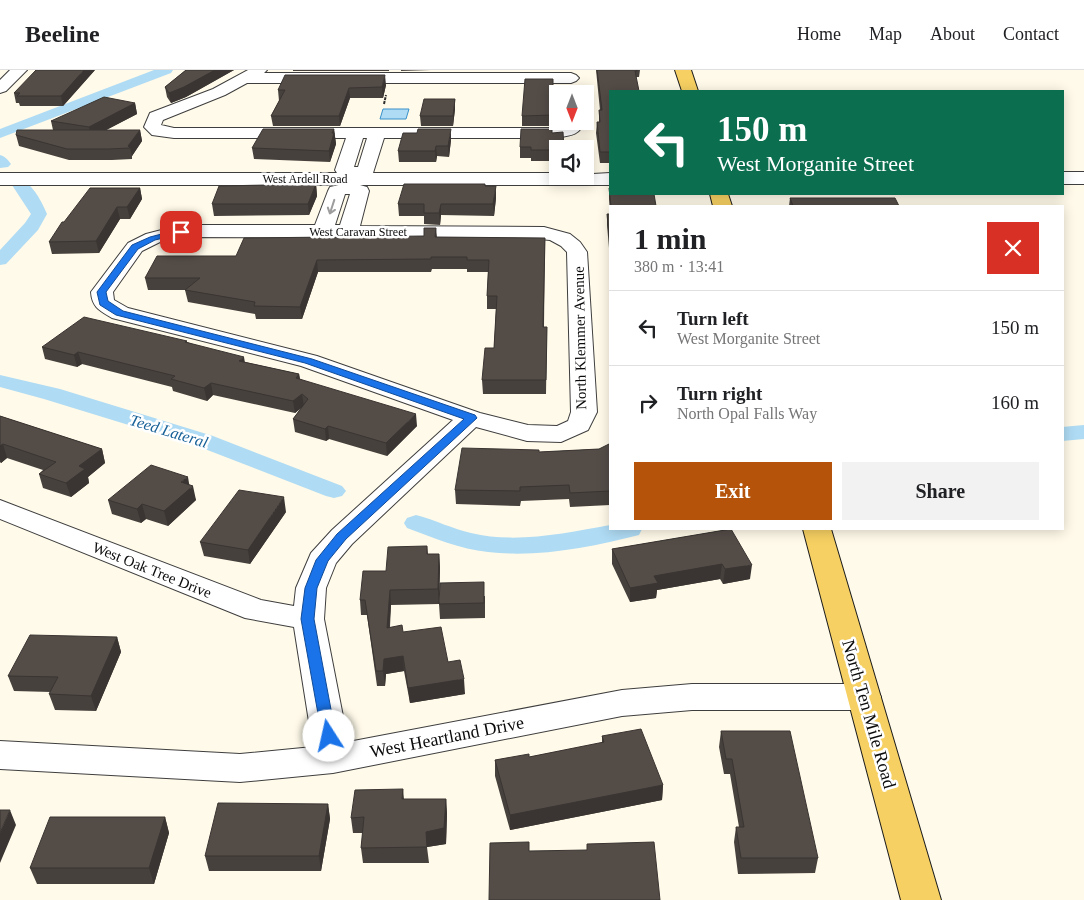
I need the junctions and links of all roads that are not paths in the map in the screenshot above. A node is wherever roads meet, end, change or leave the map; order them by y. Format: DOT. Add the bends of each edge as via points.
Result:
graph roads {
  1 [pos="19,70"];
  2 [pos="683,70"];
  3 [pos="253,74"];
  4 [pos="571,81"];
  5 [pos="1,86"];
  6 [pos="690,90"];
  7 [pos="560,130"];
  8 [pos="356,133"];
  9 [pos="377,133"];
  10 [pos="609,178"];
  11 [pos="1064,178"];
  12 [pos="1084,178"];
  13 [pos="0,179"];
  14 [pos="353,180"];
  15 [pos="323,232"];
  16 [pos="348,232"];
  17 [pos="563,238"];
  18 [pos="471,418"];
  19 [pos="0,509"];
  20 [pos="817,530"];
  21 [pos="308,619"];
  22 [pos="864,697"];
  23 [pos="0,755"];
  24 [pos="333,760"];
  25 [pos="921,900"];
  1 -- 5 [label="street"];
  2 -- 6 [label="main road"];
  3 -- 4 [label="street"];
  3 -- 8 [label="street" via="219,92 156,117 152,127 174,133"];
  7 -- 9 [label="street" via="552,133"];
  8 -- 9 [label="street"];
  8 -- 14 [label="street" via="344,170"];
  9 -- 14 [label="street" via="366,170"];
  10 -- 14 [label="street, West Ardell Road"];
  11 -- 12 [label="street"];
  13 -- 14 [label="street, West Ardell Road"];
  14 -- 15 [label="street, one-way" via="337,191"];
  14 -- 16 [label="street" via="360,191"];
  15 -- 16 [label="street, West Caravan Street"];
  15 -- 18 [label="street, West Caravan Street" via="181,232 152,238 135,247 102,292 103,303 120,313 309,361"];
  16 -- 17 [label="street, West Caravan Street" via="530,232"];
  17 -- 18 [label="street, North Klemmer Avenue" via="573,244 577,252 584,412 579,425 562,434 527,433"];
  18 -- 21 [label="street" via="342,537 322,560 311,588"];
  19 -- 21 [label="street, West Oak Tree Drive" via="256,610"];
  20 -- 22 [label="main road, North Ten Mile Road"];
  21 -- 24 [label="street"];
  22 -- 24 [label="street, West Heartland Drive" via="692,697 622,704"];
  22 -- 25 [label="main road, North Ten Mile Road"];
  23 -- 24 [label="street, West Heartland Drive" via="240,768"];
}
